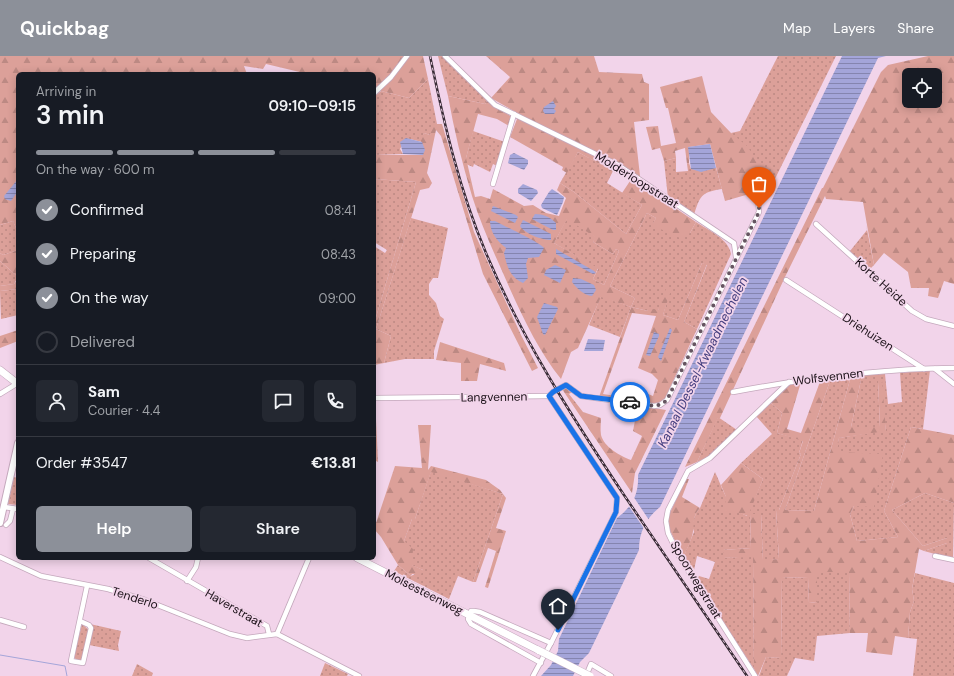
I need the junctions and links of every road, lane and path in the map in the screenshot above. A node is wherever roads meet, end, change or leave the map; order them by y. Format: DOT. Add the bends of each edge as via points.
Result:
graph roads {
  1 [pos="407,56"];
  2 [pos="445,56"];
  3 [pos="376,91"];
  4 [pos="514,114"];
  5 [pos="493,184"];
  6 [pos="758,194"];
  7 [pos="816,224"];
  8 [pos="734,242"];
  9 [pos="744,243"];
  10 [pos="736,257"];
  11 [pos="786,280"];
  12 [pos="954,326"];
  13 [pos="954,368"];
  14 [pos="924,369"];
  15 [pos="935,369"];
  16 [pos="0,370"];
  17 [pos="16,382"];
  18 [pos="789,382"];
  19 [pos="954,384"];
  20 [pos="16,385"];
  21 [pos="733,392"];
  22 [pos="0,394"];
  23 [pos="549,396"];
  24 [pos="376,398"];
  25 [pos="16,450"];
  26 [pos="3,498"];
  27 [pos="4,507"];
  28 [pos="15,509"];
  29 [pos="3,524"];
  30 [pos="935,556"];
  31 [pos="0,557"];
  32 [pos="152,560"];
  33 [pos="198,560"];
  34 [pos="308,560"];
  35 [pos="361,560"];
  36 [pos="954,560"];
  37 [pos="187,581"];
  38 [pos="88,586"];
  39 [pos="469,615"];
  40 [pos="0,620"];
  41 [pos="80,621"];
  42 [pos="24,626"];
  43 [pos="269,634"];
  44 [pos="277,634"];
  45 [pos="552,643"];
  46 [pos="541,663"];
  47 [pos="359,676"];
  48 [pos="533,676"];
  49 [pos="586,676"];
  50 [pos="590,676"];
  51 [pos="611,676"];
  52 [pos="755,676"];
  1 -- 3 [label="street"];
  2 -- 4 [label="street, Molderloopstraat" via="490,101"];
  4 -- 5 [label="street"];
  4 -- 8 [label="street, Molderloopstraat" via="618,165"];
  6 -- 9 [label="street" via="759,212"];
  7 -- 12 [label="street, Korte Heide" via="912,311 926,319"];
  8 -- 9 [label="street, Molderloopstraat"];
  8 -- 10 [label="street"];
  9 -- 10 [label="street"];
  10 -- 23 [label="street" via="667,400 663,403 654,406 581,396 566,385"];
  11 -- 14 [label="street, Driehuizen"];
  13 -- 15 [label="street"];
  14 -- 15 [label="street"];
  14 -- 18 [label="street, Wolfsvennen"];
  15 -- 19 [label="street"];
  16 -- 17 [label="main road"];
  18 -- 21 [label="street, Wolfsvennen"];
  18 -- 52 [label="street, Spoorwegstraat" via="705,462 688,471 668,510 666,521 668,533 680,558"];
  20 -- 22 [label="street"];
  23 -- 24 [label="street, Langvennen"];
  23 -- 45 [label="street" via="617,498 618,504"];
  25 -- 26 [label="street"];
  26 -- 27 [label="street"];
  27 -- 28 [label="street"];
  27 -- 29 [label="street"];
  28 -- 29 [label="street" via="10,521"];
  30 -- 36 [label="street"];
  31 -- 38 [label="street, Tenderlo" via="41,576"];
  32 -- 37 [label="street, Haverstraat"];
  33 -- 37 [label="street"];
  34 -- 44 [label="street"];
  35 -- 39 [label="main road, Molsesteenweg"];
  37 -- 43 [label="street, Haverstraat" via="266,626"];
  38 -- 41 [label="street"];
  38 -- 43 [label="street, Tenderlo" via="145,600 230,634 247,638"];
  39 -- 45 [label="street, Molsesteenweg" via="474,611 480,612"];
  39 -- 46 [label="street, Molsesteenweg" via="471,624"];
  39 -- 50 [label="main road, Molsesteenweg, bridge"];
  40 -- 42 [label="street"];
  41 -- 41 [label="street" via="71,661 84,663 90,628"];
  43 -- 44 [label="street, Haverstraat"];
  44 -- 47 [label="street, Haverstraat"];
  45 -- 46 [label="street"];
  46 -- 48 [label="street"];
  49 -- 51 [label="street" via="591,664"];
}
